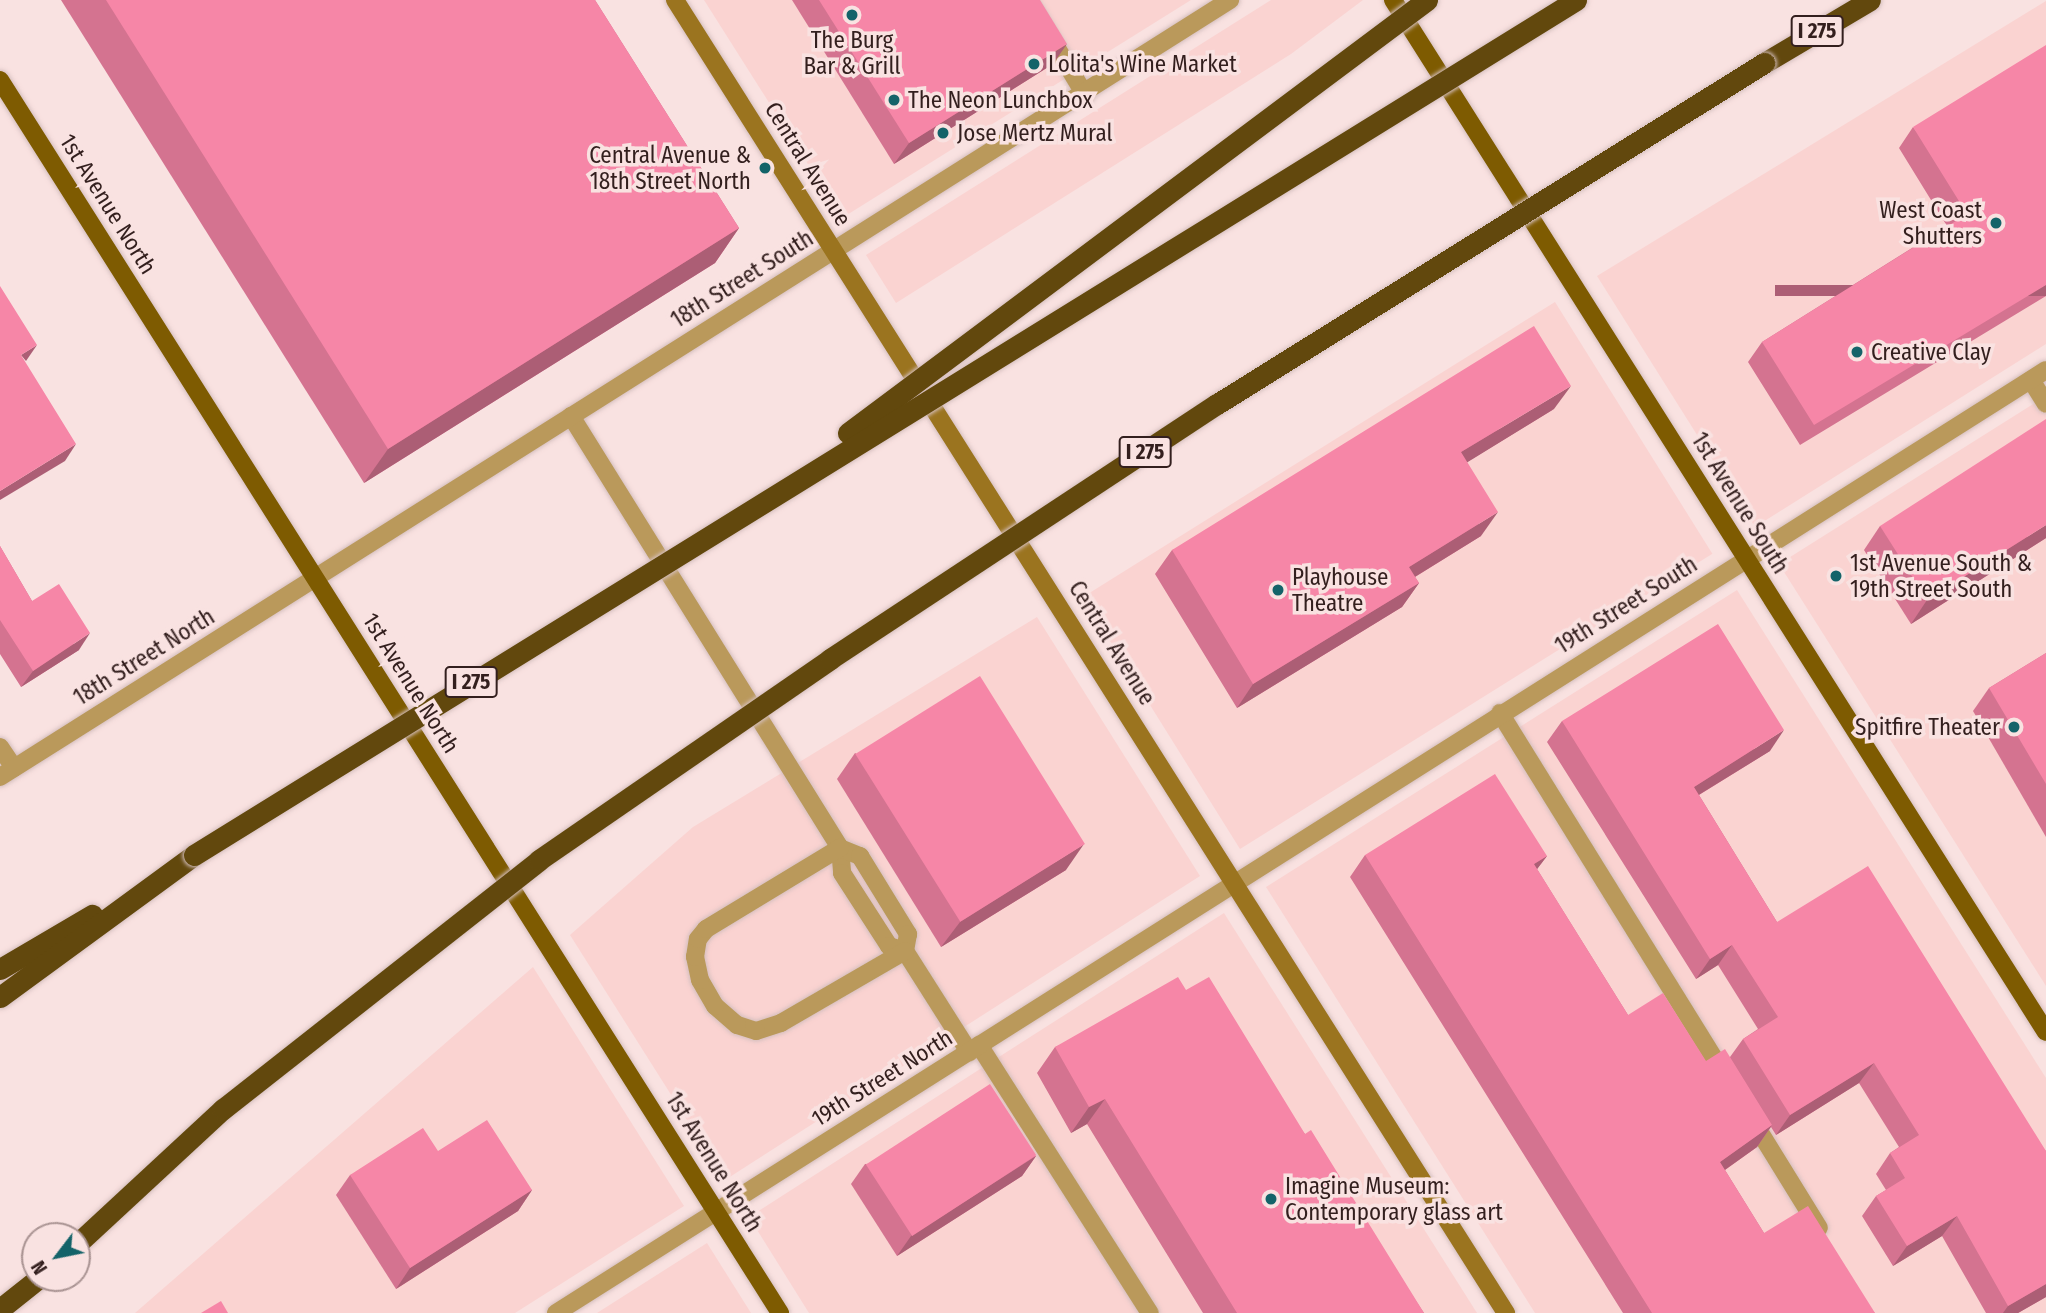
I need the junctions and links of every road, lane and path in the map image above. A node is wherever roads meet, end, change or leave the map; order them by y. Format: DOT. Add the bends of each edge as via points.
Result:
graph roads {
  1 [pos="675,0"];
  2 [pos="1028,0"];
  3 [pos="1230,0"];
  4 [pos="1393,0"];
  5 [pos="1427,0"];
  6 [pos="1576,0"];
  7 [pos="1859,0"];
  8 [pos="1870,0"];
  9 [pos="1764,63"];
  10 [pos="0,80"];
  11 [pos="1085,94"];
  12 [pos="834,249"];
  13 [pos="2038,375"];
  14 [pos="2046,404"];
  15 [pos="570,416"];
  16 [pos="748,508"];
  17 [pos="1746,558"];
  18 [pos="315,578"];
  19 [pos="1500,713"];
  20 [pos="0,747"];
  21 [pos="7,773"];
  22 [pos="840,848"];
  23 [pos="194,855"];
  24 [pos="1233,881"];
  25 [pos="905,951"];
  26 [pos="0,969"];
  27 [pos="0,997"];
  28 [pos="2046,1032"];
  29 [pos="974,1048"];
  30 [pos="716,1212"];
  31 [pos="91,1231"];
  32 [pos="1829,1242"];
  33 [pos="22,1292"];
  34 [pos="29,1292"];
  35 [pos="0,1309"];
  36 [pos="12,1313"];
  37 [pos="556,1313"];
  38 [pos="780,1313"];
  39 [pos="1150,1313"];
  40 [pos="1506,1313"];
  1 -- 12 [label="street, Central Avenue"];
  2 -- 11 [label="street"];
  3 -- 11 [label="street, 18th Street South"];
  4 -- 17 [label="main road, 1st Avenue South"];
  5 -- 16 [label="highway, I 275, bridge"];
  6 -- 16 [label="highway, bridge"];
  7 -- 9 [label="highway"];
  8 -- 9 [label="highway, I 275"];
  9 -- 31 [label="highway, I 275, bridge" via="1217,404 830,659 562,845 223,1108"];
  10 -- 18 [label="main road, 1st Avenue North"];
  11 -- 12 [label="street, 18th Street South"];
  12 -- 15 [label="street, 18th Street South"];
  12 -- 24 [label="street, Central Avenue"];
  13 -- 14 [label="street"];
  13 -- 17 [label="street, 19th Street South"];
  15 -- 18 [label="street, 18th Street South"];
  15 -- 22 [label="street"];
  16 -- 23 [label="highway, I 275, bridge"];
  17 -- 19 [label="street, 19th Street South"];
  17 -- 28 [label="main road, 1st Avenue South"];
  18 -- 21 [label="street, 18th Street North"];
  18 -- 30 [label="main road, 1st Avenue North"];
  19 -- 24 [label="street, 19th Street South"];
  19 -- 32 [label="street"];
  20 -- 21 [label="street"];
  22 -- 25 [label="street" via="860,856 908,934"];
  22 -- 25 [label="street" via="706,929 698,939 695,957 700,980 715,1006 737,1025 755,1031 805,1013"];
  23 -- 26 [label="highway"];
  23 -- 27 [label="highway, I 275"];
  24 -- 29 [label="street, 19th Street North"];
  24 -- 40 [label="street, Central Avenue"];
  25 -- 29 [label="street"];
  29 -- 30 [label="street, 19th Street North"];
  29 -- 39 [label="street"];
  30 -- 37 [label="street, 19th Street North"];
  30 -- 38 [label="main road, 1st Avenue North"];
  33 -- 35 [label="highway"];
  34 -- 36 [label="highway"];
}
